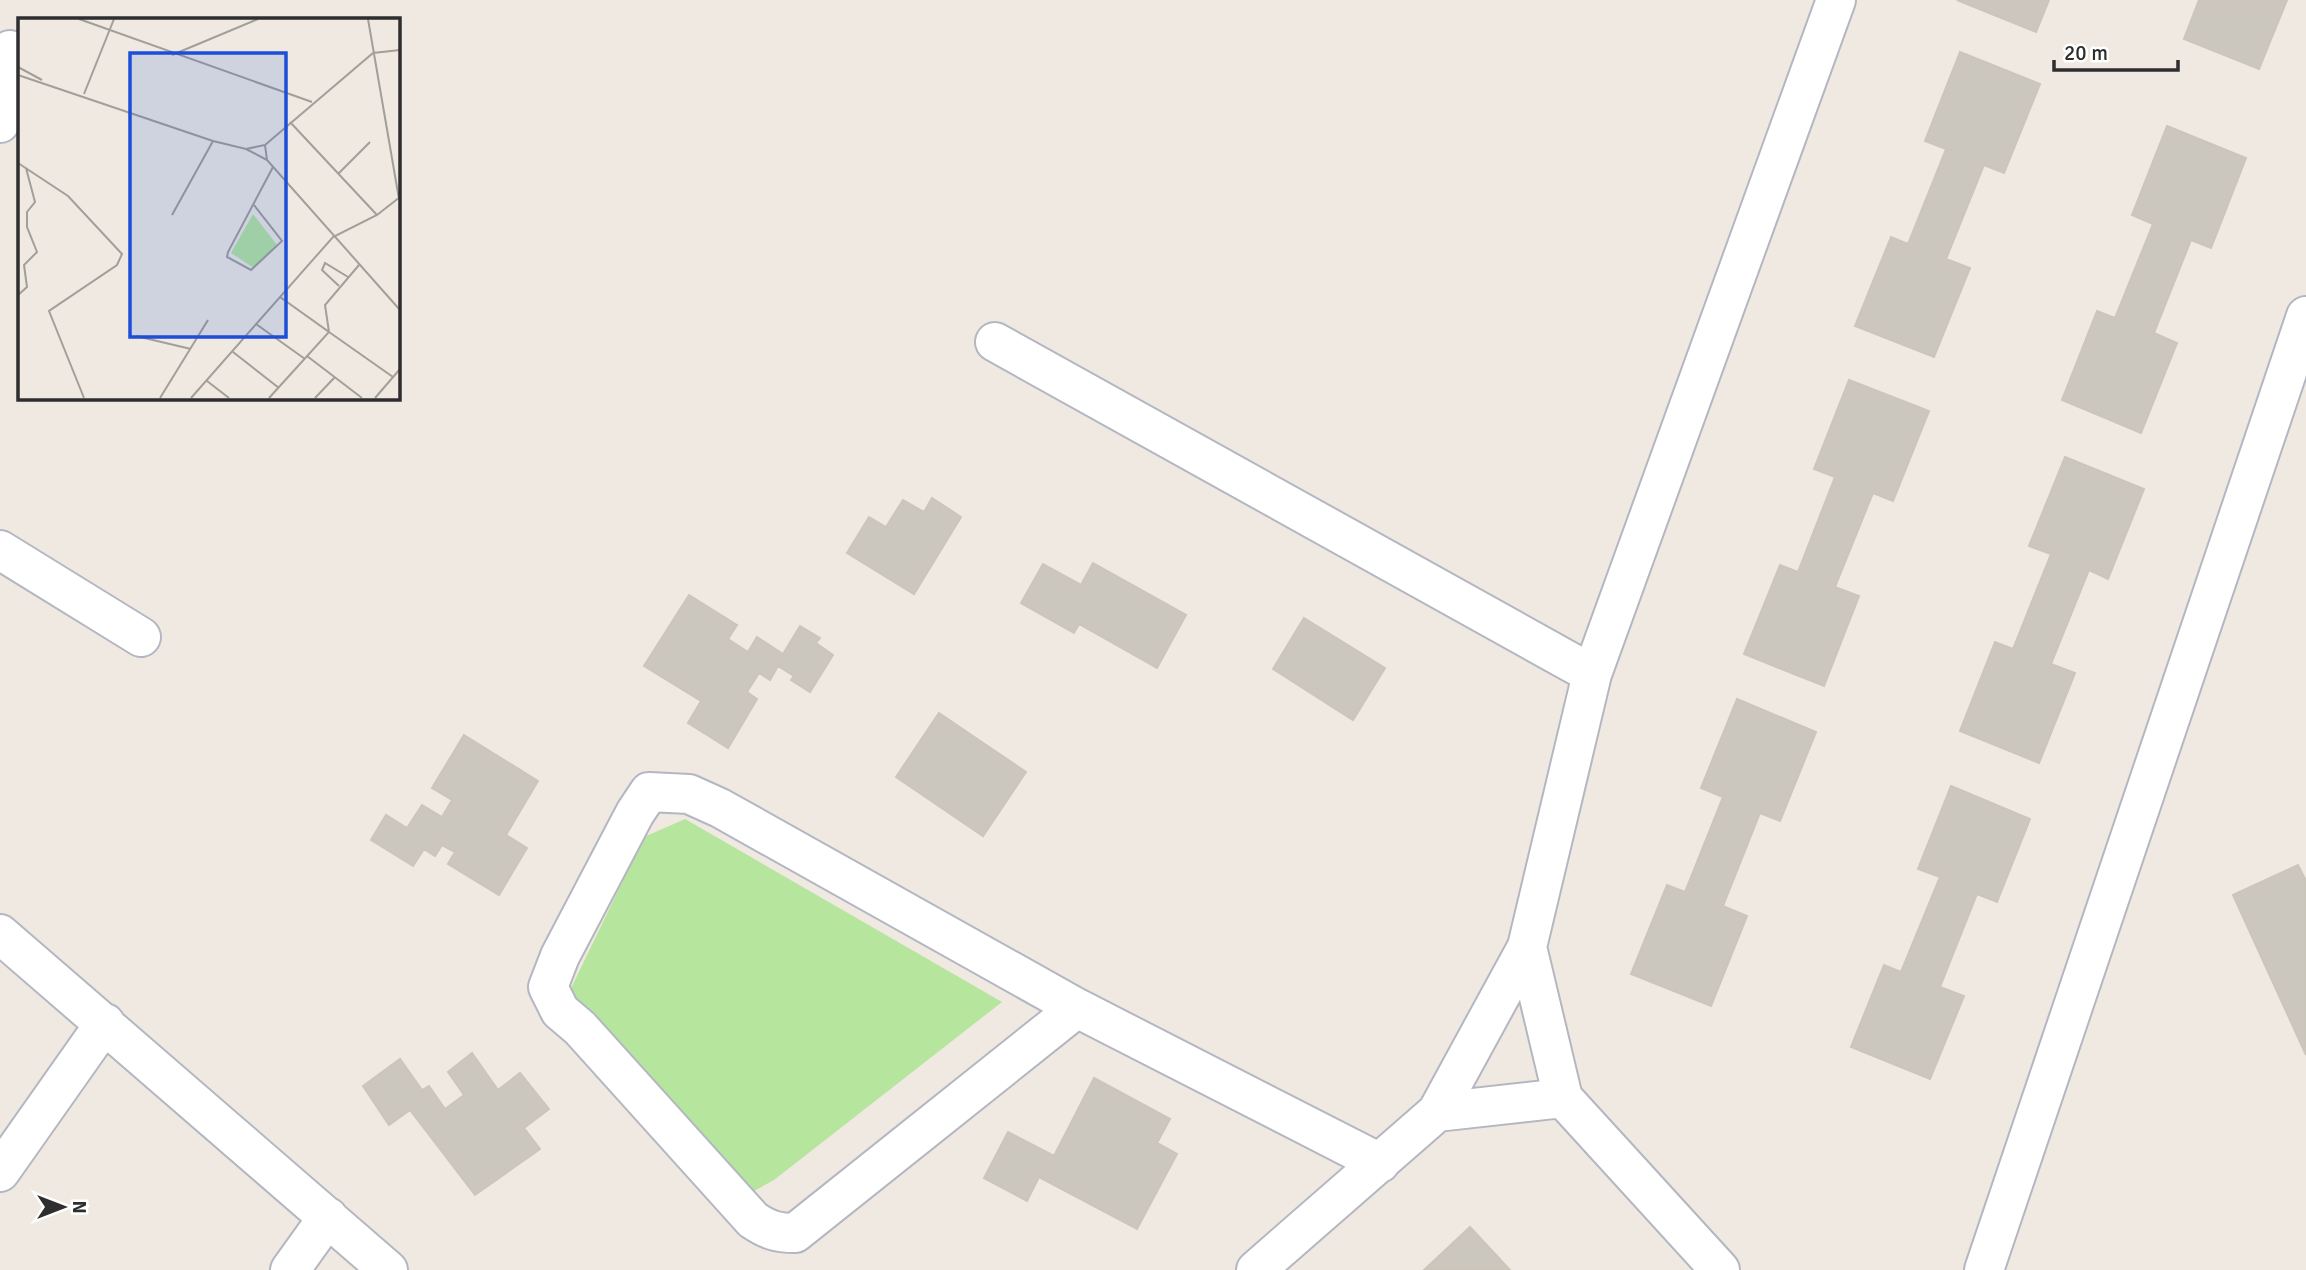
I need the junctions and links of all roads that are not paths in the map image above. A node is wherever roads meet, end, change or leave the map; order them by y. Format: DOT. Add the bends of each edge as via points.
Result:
graph roads {
  1 [pos="1836,0"];
  2 [pos="10,50"];
  3 [pos="0,123"];
  4 [pos="995,342"];
  5 [pos="2303,342"];
  6 [pos="0,551"];
  7 [pos="141,637"];
  8 [pos="1592,674"];
  9 [pos="0,934"];
  10 [pos="1527,947"];
  11 [pos="1077,1008"];
  12 [pos="105,1023"];
  13 [pos="1563,1098"];
  14 [pos="1437,1112"];
  15 [pos="1380,1163"];
  16 [pos="0,1172"];
  17 [pos="328,1217"];
  18 [pos="290,1270"];
  19 [pos="388,1270"];
  20 [pos="1256,1270"];
  21 [pos="1720,1270"];
  22 [pos="1984,1270"];
  1 -- 8 [label="lane"];
  2 -- 3 [label="lane"];
  4 -- 8 [label="lane"];
  5 -- 22 [label="lane"];
  6 -- 7 [label="lane"];
  8 -- 10 [label="lane"];
  9 -- 12 [label="lane"];
  10 -- 13 [label="lane"];
  10 -- 14 [label="lane"];
  11 -- 11 [label="lane" via="719,807 689,794 649,792 566,944 548,987 560,1010 753,1220 781,1233 795,1233"];
  11 -- 15 [label="lane"];
  12 -- 16 [label="lane"];
  12 -- 17 [label="lane"];
  13 -- 14 [label="lane"];
  13 -- 21 [label="lane"];
  14 -- 15 [label="lane"];
  15 -- 20 [label="lane"];
  17 -- 18 [label="lane"];
  17 -- 19 [label="lane"];
}
